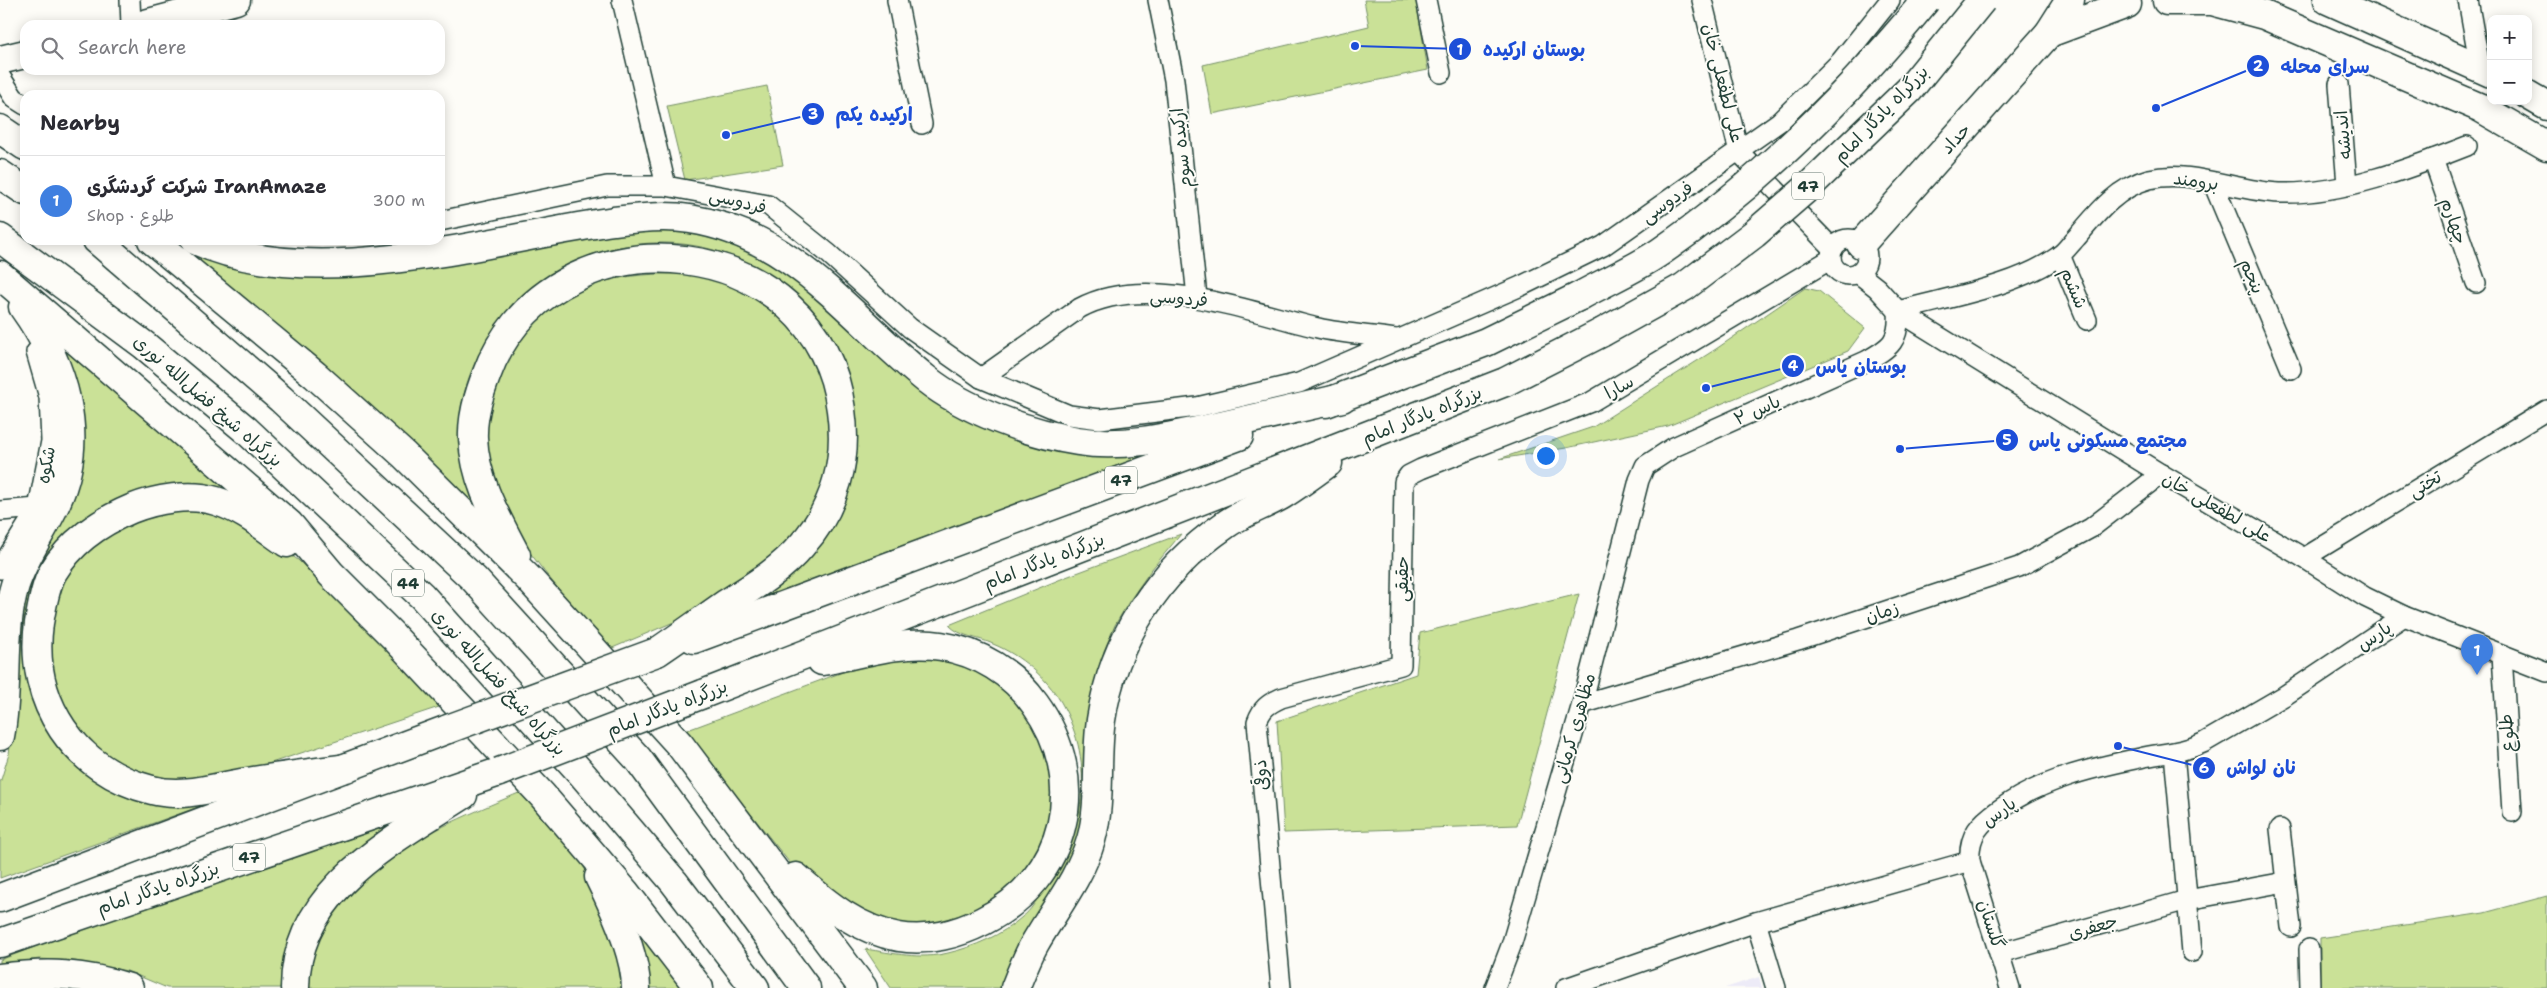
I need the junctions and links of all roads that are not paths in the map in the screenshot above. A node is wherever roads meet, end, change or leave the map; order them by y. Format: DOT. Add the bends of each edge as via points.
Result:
graph roads {
  1 [pos="130,0"];
  2 [pos="236,0"];
  3 [pos="622,0"];
  4 [pos="897,0"];
  5 [pos="1158,0"];
  6 [pos="1426,0"];
  7 [pos="1702,0"];
  8 [pos="1890,0"];
  9 [pos="1926,0"];
  10 [pos="1982,0"];
  11 [pos="2070,0"];
  12 [pos="2167,0"];
  13 [pos="2328,0"];
  14 [pos="2468,0"];
  15 [pos="2123,2"];
  16 [pos="131,20"];
  17 [pos="160,20"];
  18 [pos="2049,33"];
  19 [pos="20,55"];
  20 [pos="0,60"];
  21 [pos="2485,70"];
  22 [pos="1442,73"];
  23 [pos="0,76"];
  24 [pos="2339,84"];
  25 [pos="2532,97"];
  26 [pos="20,102"];
  27 [pos="2547,106"];
  28 [pos="922,124"];
  29 [pos="0,129"];
  30 [pos="20,143"];
  31 [pos="2467,146"];
  32 [pos="2547,146"];
  33 [pos="1739,152"];
  34 [pos="2433,160"];
  35 [pos="0,174"];
  36 [pos="2214,183"];
  37 [pos="666,186"];
  38 [pos="2348,186"];
  39 [pos="20,188"];
  40 [pos="445,220"];
  41 [pos="0,238"];
  42 [pos="1861,244"];
  43 [pos="103,245"];
  44 [pos="158,245"];
  45 [pos="208,245"];
  46 [pos="1832,254"];
  47 [pos="2060,255"];
  48 [pos="1858,274"];
  49 [pos="0,275"];
  50 [pos="2476,283"];
  51 [pos="1197,297"];
  52 [pos="1898,311"];
  53 [pos="2087,320"];
  54 [pos="1397,339"];
  55 [pos="36,352"];
  56 [pos="2291,369"];
  57 [pos="981,378"];
  58 [pos="1342,398"];
  59 [pos="2547,410"];
  60 [pos="1367,437"];
  61 [pos="1645,466"];
  62 [pos="2161,474"];
  63 [pos="1402,493"];
  64 [pos="38,508"];
  65 [pos="0,510"];
  66 [pos="2304,558"];
  67 [pos="0,569"];
  68 [pos="331,574"];
  69 [pos="529,578"];
  70 [pos="2404,616"];
  71 [pos="657,652"];
  72 [pos="2502,655"];
  73 [pos="1401,665"];
  74 [pos="766,671"];
  75 [pos="2547,672"];
  76 [pos="1582,704"];
  77 [pos="0,736"];
  78 [pos="2174,754"];
  79 [pos="346,768"];
  80 [pos="498,772"];
  81 [pos="2512,812"];
  82 [pos="2280,829"];
  83 [pos="580,840"];
  84 [pos="756,844"];
  85 [pos="1970,861"];
  86 [pos="2285,882"];
  87 [pos="0,898"];
  88 [pos="2186,900"];
  89 [pos="1756,922"];
  90 [pos="2290,927"];
  91 [pos="0,942"];
  92 [pos="2309,949"];
  93 [pos="2192,952"];
  94 [pos="2000,953"];
  95 [pos="0,978"];
  96 [pos="129,988"];
  97 [pos="295,988"];
  98 [pos="636,988"];
  99 [pos="699,988"];
  100 [pos="756,988"];
  101 [pos="806,988"];
  102 [pos="863,988"];
  103 [pos="1015,988"];
  104 [pos="1280,988"];
  105 [pos="1494,988"];
  106 [pos="1566,988"];
  107 [pos="1776,988"];
  108 [pos="2010,988"];
  109 [pos="2310,988"];
  1 -- 16 [label="street"];
  2 -- 17 [label="main road"];
  3 -- 37 [label="street"];
  4 -- 28 [label="street"];
  5 -- 51 [label="street, ارکیده سوم" via="1174,80"];
  6 -- 22 [label="street"];
  7 -- 33 [label="street, علی لطفعلی خان"];
  8 -- 33 [label="street, فردوسی" via="1841,61 1779,122"];
  9 -- 58 [label="main road, 47, bridge" via="1875,62 1778,156 1716,210 1658,253 1486,342"];
  10 -- 60 [label="main road, بزرگراه یادگار امام / 47, bridge" via="1909,90 1806,189 1754,234 1684,286 1505,382"];
  11 -- 18 [label="main road, حداد"];
  12 -- 15 [label="main road" via="2147,6"];
  12 -- 32 [label="main road" via="2212,1 2264,15 2481,108"];
  13 -- 21 [label="main road"];
  14 -- 21 [label="street"];
  15 -- 18 [label="main road"];
  18 -- 42 [label="main road, حداد"];
  19 -- 20 [label="main road"];
  23 -- 26 [label="street"];
  24 -- 38 [label="street, اندیشه"];
  25 -- 27 [label="main road"];
  29 -- 30 [label="main road"];
  31 -- 34 [label="street, برومند"];
  33 -- 46 [label="street, علی لطفعلی خان"];
  33 -- 54 [label="street, فردوسی" via="1603,246 1521,286"];
  34 -- 38 [label="street, برومند"];
  34 -- 50 [label="street, چهارم"];
  35 -- 39 [label="main road"];
  36 -- 38 [label="street, برومند" via="2280,194"];
  36 -- 47 [label="street, برومند" via="2161,177 2130,186 2098,212"];
  36 -- 56 [label="street, پنجم"];
  37 -- 40 [label="street, فردوسی" via="607,186"];
  37 -- 57 [label="street, فردوسی" via="768,205 829,254 910,328"];
  41 -- 100 [label="main road, بزرگراه شیخ فضل‌الله نوری / 44" via="144,344 246,430 422,596 582,774 668,875"];
  42 -- 46 [label="street" via="1847,239 1836,244"];
  42 -- 48 [label="street" via="1867,261"];
  43 -- 101 [label="main road" via="281,399 474,579 638,759"];
  44 -- 69 [label="main road" via="315,375"];
  45 -- 58 [label="main road" via="255,258 334,262 391,259 614,221 690,219 748,235 783,254 927,380 1005,421 1050,436 1106,443 1170,437"];
  46 -- 48 [label="street" via="1832,265 1840,274"];
  46 -- 63 [label="street, سارا" via="1635,378 1591,402 1409,475"];
  47 -- 52 [label="street, برومند" via="2010,281"];
  47 -- 53 [label="street, ششم"];
  48 -- 52 [label="street, علی لطفعلی خان" via="1877,288"];
  49 -- 68 [label="main road" via="288,524"];
  49 -- 77 [label="main road" via="42,333 57,364 65,389 70,434 67,468 56,502 15,584 6,626"];
  51 -- 54 [label="street, فردوسی" via="1320,328"];
  51 -- 57 [label="street, فردوسی" via="1126,294 1094,300"];
  52 -- 61 [label="street, یاس ۲" via="1896,339 1885,350 1674,447"];
  52 -- 62 [label="street, علی لطفعلی خان"];
  54 -- 57 [label="street, فردوسی" via="1299,383 1197,407 1100,419 1069,415"];
  55 -- 64 [label="street, شکوه" via="50,396 51,441"];
  58 -- 71 [label="main road, 47"];
  59 -- 66 [label="street, تختی"];
  60 -- 74 [label="main road, بزرگراه یادگار امام / 47" via="905,614"];
  60 -- 103 [label="main road" via="1281,496 1226,524 1194,548 1155,589 1135,620 1109,683 1101,720 1097,805 1090,840 1079,868 1034,945"];
  61 -- 76 [label="street, مظاهری کرمانی"];
  62 -- 66 [label="street, علی لطفعلی خان"];
  62 -- 76 [label="street, زمان" via="2092,528 2019,567 1798,640"];
  63 -- 73 [label="street, حقیقی"];
  64 -- 65 [label="street"];
  64 -- 67 [label="street, شکوه"];
  66 -- 70 [label="street, علی لطفعلی خان" via="2365,597"];
  68 -- 79 [label="main road" via="242,512 215,501 193,498 162,500 115,516 68,552 52,574 41,609 36,643 40,682 50,710 93,763 120,780 154,791 183,793"];
  68 -- 83 [label="main road" via="528,780"];
  69 -- 71 [label="main road" via="486,495 477,467 473,437 476,408 487,372 503,338 532,306 568,280 631,259 693,261 716,265 741,275 773,294 793,312 811,332 829,361 843,421 842,466 820,523 802,546 753,588"];
  69 -- 84 [label="main road" via="680,745"];
  70 -- 72 [label="street, علی لطفعلی خان"];
  70 -- 78 [label="street, پارس" via="2284,696 2203,743"];
  71 -- 79 [label="main road, 47, bridge"];
  72 -- 75 [label="street, علی لطفعلی خان"];
  72 -- 81 [label="street, طلوع"];
  73 -- 104 [label="street, ذوقی" via="1281,698 1268,704 1256,722"];
  74 -- 80 [label="main road, بزرگراه یادگار امام / 47, bridge"];
  74 -- 84 [label="main road" via="912,646 940,646 986,661 1010,676 1046,718 1059,745 1065,771 1066,798 1062,828 1050,855 1036,879 1018,898 973,926 926,938 899,937 846,918"];
  76 -- 105 [label="street, مظاهری کرمانی" via="1511,946"];
  78 -- 85 [label="street, پارس" via="2117,762 2042,785 1983,821 1969,847"];
  78 -- 88 [label="street"];
  79 -- 87 [label="main road, 47"];
  80 -- 91 [label="main road, بزرگراه یادگار امام / 47"];
  80 -- 97 [label="main road" via="386,844 341,880 318,912 302,944"];
  82 -- 86 [label="street"];
  83 -- 98 [label="main road" via="614,907 628,948"];
  83 -- 99 [label="main road"];
  84 -- 102 [label="main road"];
  85 -- 89 [label="street"];
  85 -- 94 [label="street, گلستان"];
  86 -- 88 [label="street, جعفری"];
  86 -- 90 [label="street"];
  88 -- 93 [label="street"];
  88 -- 94 [label="street, جعفری"];
  89 -- 106 [label="street"];
  89 -- 107 [label="street"];
  92 -- 109 [label="street"];
  94 -- 108 [label="street, گلستان"];
  95 -- 96 [label="main road" via="57,974 96,978"];
}
